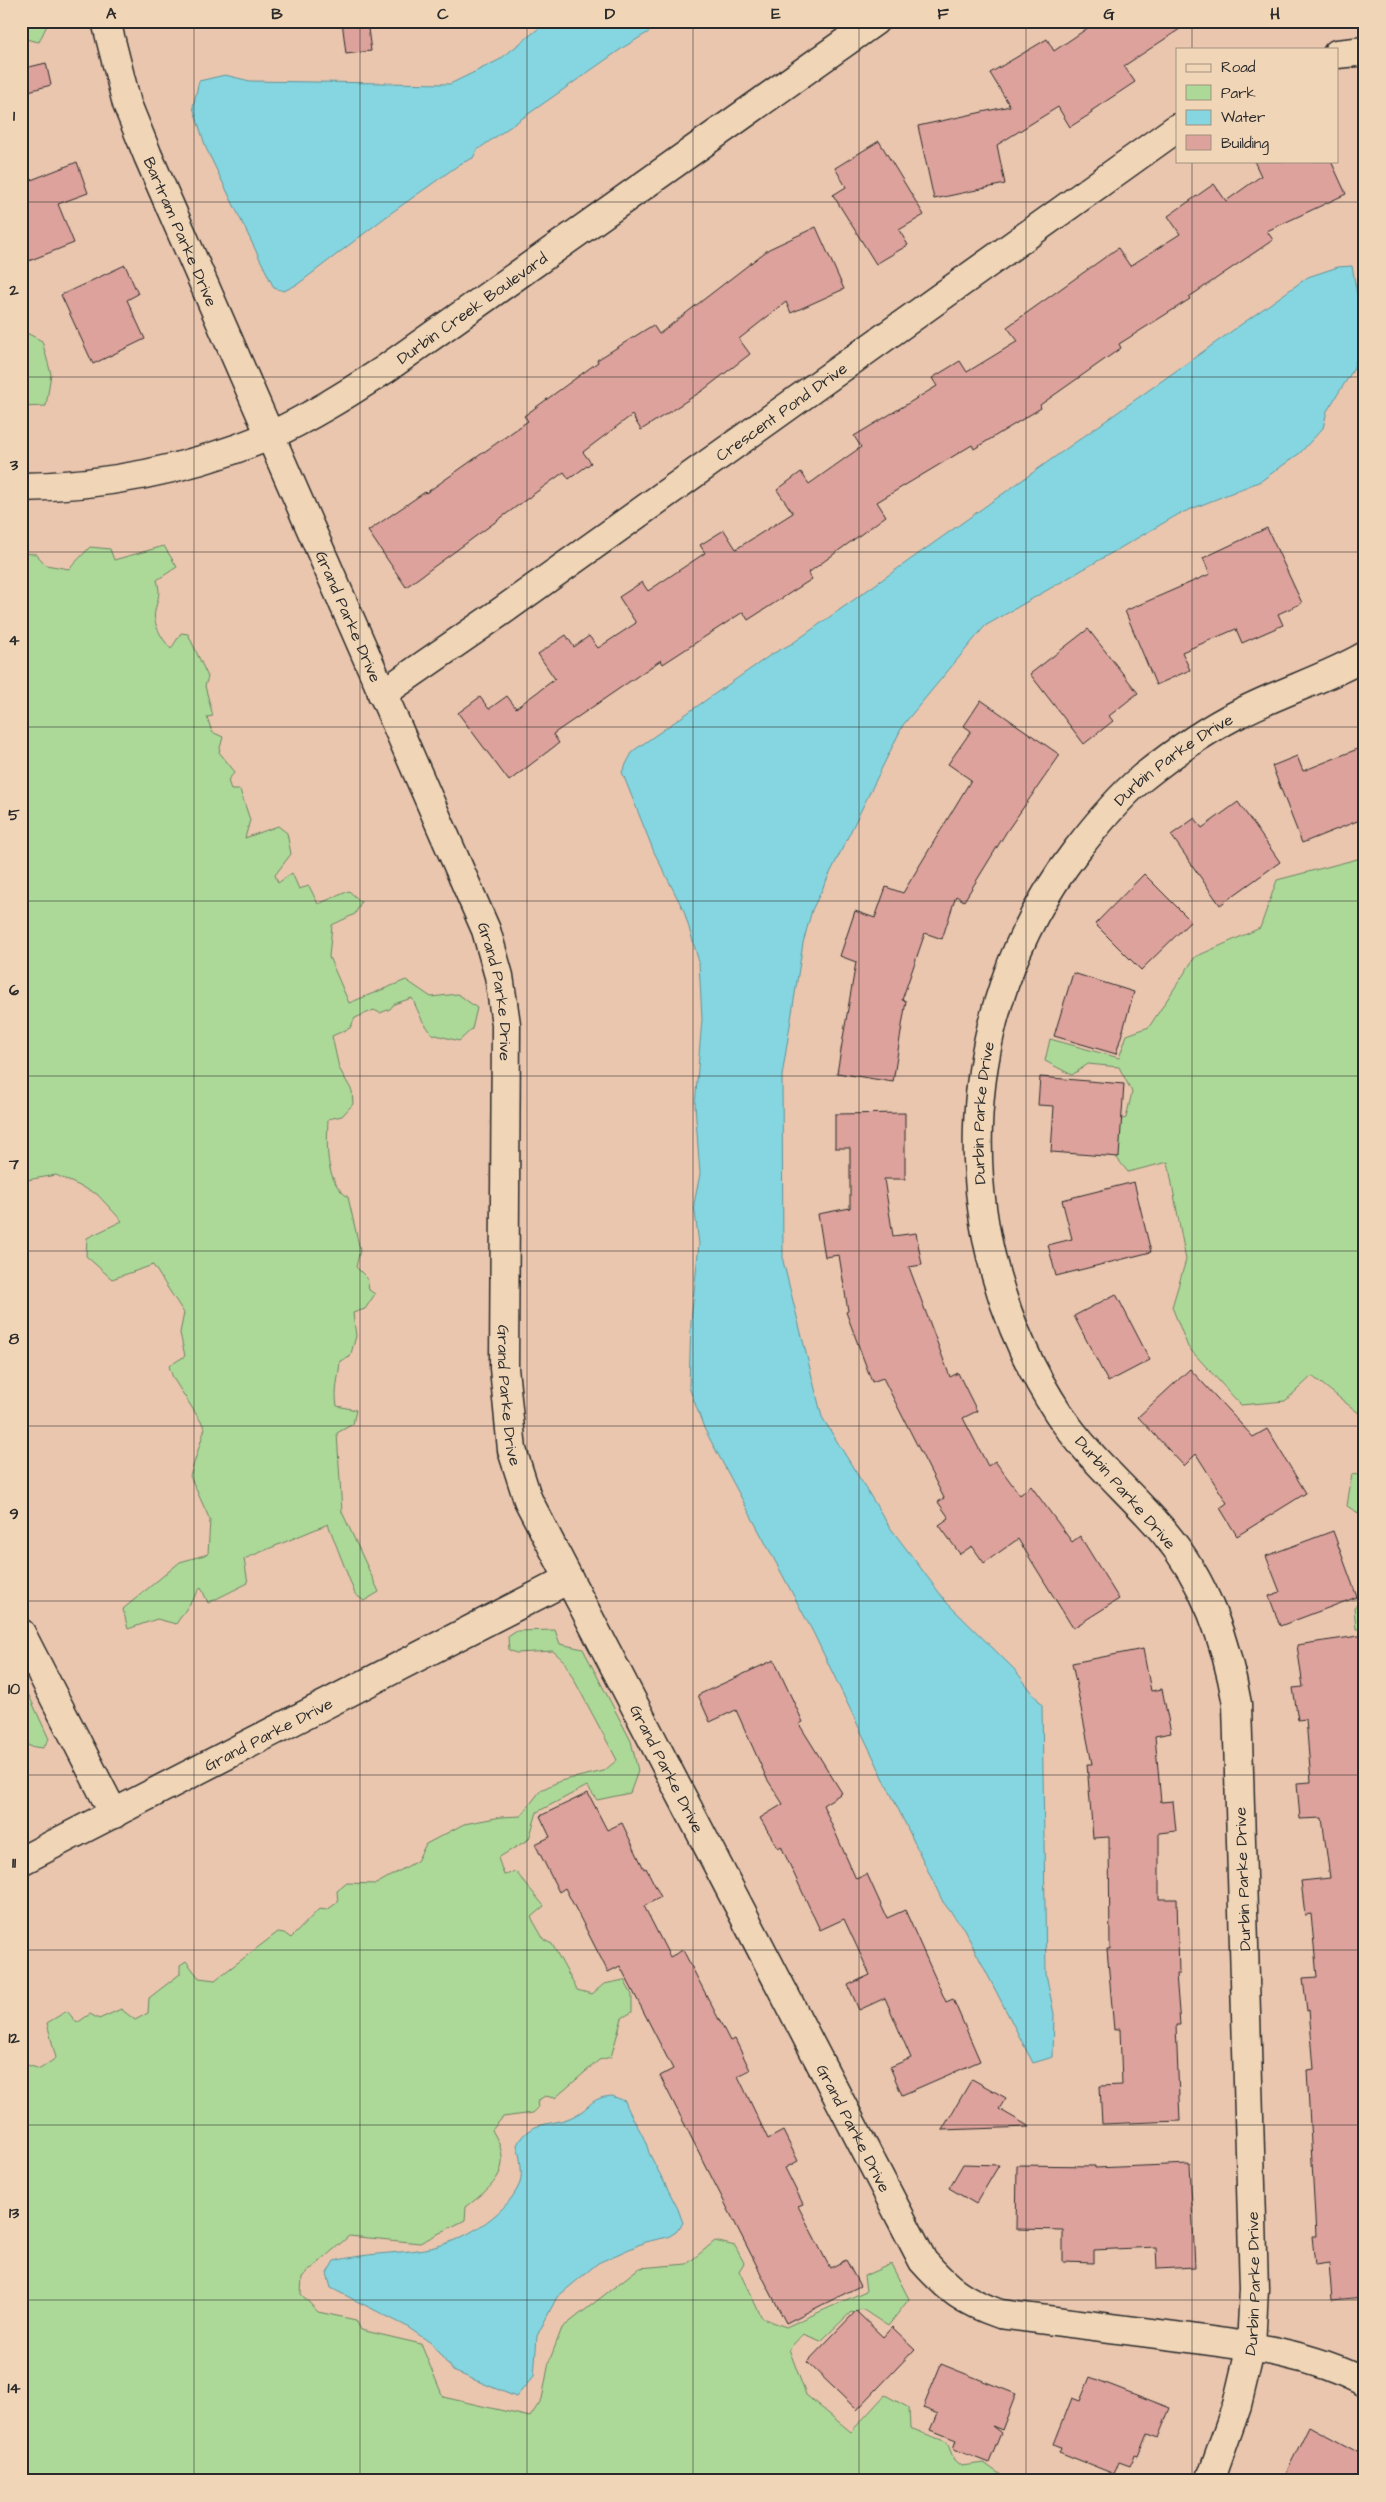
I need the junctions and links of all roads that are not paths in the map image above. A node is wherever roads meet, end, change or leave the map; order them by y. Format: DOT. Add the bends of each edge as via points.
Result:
graph roads {
  1 [pos="106,21"];
  2 [pos="875,21"];
  3 [pos="1365,52"];
  4 [pos="1338,54"];
  5 [pos="1176,129"];
  6 [pos="269,436"];
  7 [pos="21,487"];
  8 [pos="1365,656"];
  9 [pos="382,694"];
  10 [pos="569,1579"];
  11 [pos="21,1633"];
  12 [pos="114,1814"];
  13 [pos="21,1861"];
  14 [pos="1251,2346"];
  15 [pos="1365,2382"];
  16 [pos="1210,2481"];
  1 -- 6 [label="street, Bartram Parke Drive" via="127,104"];
  2 -- 6 [label="street, Durbin Creek Boulevard" via="384,370 336,401"];
  3 -- 4 [label="street"];
  5 -- 9 [label="street, Crescent Pond Drive"];
  6 -- 7 [label="street, Durbin Creek Boulevard" via="191,464 124,479 57,487"];
  6 -- 9 [label="street, Grand Parke Drive"];
  8 -- 14 [label="street, Durbin Parke Drive" via="1239,713 1184,746 1139,781 1098,821 1060,872 1030,921 1007,973 980,1077 977,1134 981,1203 991,1260 1008,1314 1028,1361 1060,1415 1099,1466 1163,1531 1190,1567 1213,1612 1229,1660 1237,1704 1254,2289"];
  9 -- 10 [label="street, Grand Parke Drive" via="486,930 499,976 506,1024 506,1402 512,1450 528,1500"];
  10 -- 12 [label="street, Grand Parke Drive"];
  10 -- 14 [label="street, Grand Parke Drive" via="923,2262 944,2285 971,2304 1000,2314"];
  11 -- 12 [label="street"];
  12 -- 13 [label="street, Grand Parke Drive"];
  14 -- 15 [label="street, Grand Parke Drive" via="1298,2355"];
  14 -- 16 [label="street, Durbin Parke Drive" via="1237,2405"];
}
